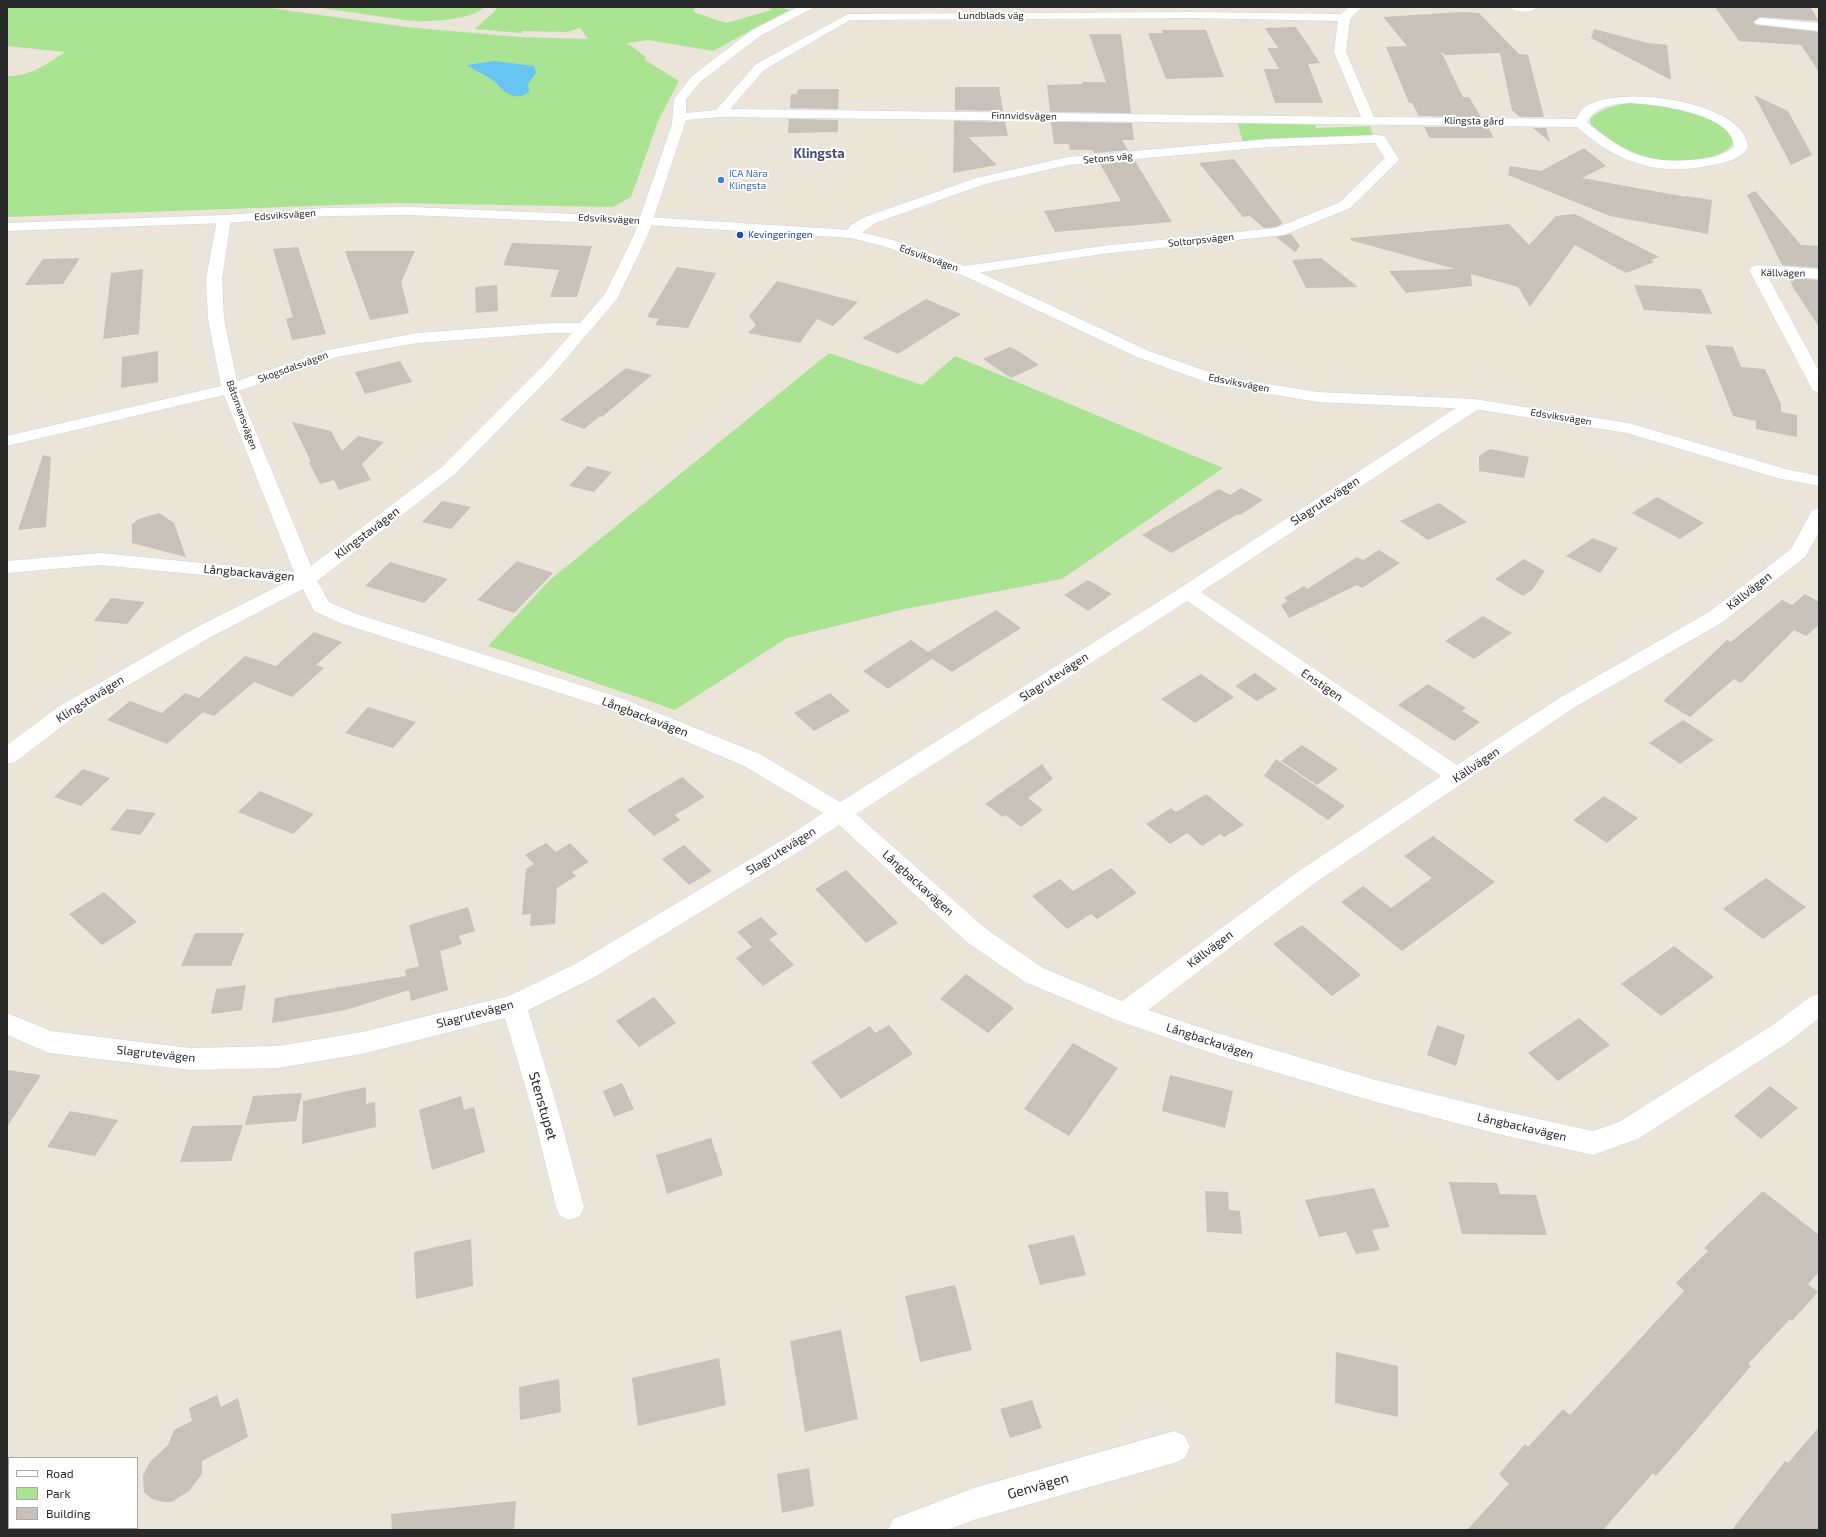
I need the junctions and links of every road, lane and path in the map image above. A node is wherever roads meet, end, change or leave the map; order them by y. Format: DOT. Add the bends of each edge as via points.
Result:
graph roads {
  1 [pos="807,7"];
  2 [pos="1356,7"];
  3 [pos="1515,7"];
  4 [pos="1530,8"];
  5 [pos="1194,11"];
  6 [pos="1344,18"];
  7 [pos="1760,22"];
  8 [pos="1819,27"];
  9 [pos="720,113"];
  10 [pos="680,117"];
  11 [pos="1369,120"];
  12 [pos="1580,123"];
  13 [pos="1379,139"];
  14 [pos="224,219"];
  15 [pos="646,221"];
  16 [pos="7,227"];
  17 [pos="851,234"];
  18 [pos="963,270"];
  19 [pos="1819,274"];
  20 [pos="584,328"];
  21 [pos="1819,387"];
  22 [pos="230,389"];
  23 [pos="1474,404"];
  24 [pos="7,441"];
  25 [pos="1819,481"];
  26 [pos="1819,514"];
  27 [pos="7,567"];
  28 [pos="307,579"];
  29 [pos="1187,592"];
  30 [pos="7,756"];
  31 [pos="1458,777"];
  32 [pos="840,813"];
  33 [pos="1819,1004"];
  34 [pos="514,1005"];
  35 [pos="1125,1013"];
  36 [pos="7,1024"];
  37 [pos="570,1207"];
  38 [pos="1174,1447"];
  39 [pos="904,1530"];
  1 -- 10 [label="street" via="756,33 696,79 680,99"];
  2 -- 6 [label="street"];
  3 -- 4 [label="street"];
  5 -- 6 [label="street, Lundblads väg"];
  5 -- 9 [label="street, Lundblads väg" via="848,17 760,66"];
  6 -- 11 [label="street" via="1340,52"];
  7 -- 8 [label="street"];
  9 -- 10 [label="street, Finnvidsvägen"];
  9 -- 11 [label="street, Finnvidsvägen"];
  10 -- 15 [label="street"];
  11 -- 12 [label="street, Klingsta gård"];
  12 -- 12 [label="street" via="1594,135 1638,161 1657,165 1675,166 1718,160 1736,153 1741,148 1740,137 1723,121 1693,107 1662,101 1610,101 1587,110"];
  13 -- 17 [label="street, Setons väg" via="1269,143 1068,161 981,181 870,220"];
  13 -- 18 [label="street, Soltorpsvägen" via="1392,159 1345,205 1279,232 1102,250"];
  14 -- 15 [label="street, Edsviksvägen" via="326,212 410,211"];
  14 -- 16 [label="street, Edsviksvägen"];
  14 -- 22 [label="street, Båtsmansvägen" via="214,279 216,319"];
  15 -- 17 [label="street, Edsviksvägen"];
  15 -- 20 [label="street, Klingstavägen" via="612,296"];
  17 -- 18 [label="street, Edsviksvägen" via="888,243"];
  18 -- 23 [label="street, Edsviksvägen" via="1143,354 1217,380 1317,397"];
  19 -- 21 [label="street, Källvägen" via="1757,270"];
  20 -- 22 [label="street, Skogsdalsvägen" via="417,338 334,352"];
  20 -- 28 [label="street, Klingstavägen" via="548,370 449,470"];
  22 -- 24 [label="street, Skogsdalsvägen"];
  22 -- 28 [label="street, Båtsmansvägen"];
  23 -- 25 [label="street, Edsviksvägen" via="1629,428 1782,474"];
  23 -- 29 [label="street, Slagrutevägen"];
  26 -- 31 [label="street, Källvägen" via="1798,552 1716,617 1568,702"];
  27 -- 28 [label="street, Långbackavägen" via="101,559"];
  28 -- 30 [label="street, Klingstavägen" via="202,632 66,712"];
  28 -- 32 [label="street, Långbackavägen" via="321,606 347,618 614,703 752,760"];
  29 -- 31 [label="street, Enstigen"];
  29 -- 32 [label="street, Slagrutevägen"];
  31 -- 35 [label="street, Källvägen" via="1307,877"];
  32 -- 34 [label="street, Slagrutevägen" via="792,845 584,971"];
  32 -- 35 [label="street, Långbackavägen" via="977,936 1034,975"];
  33 -- 35 [label="street, Långbackavägen" via="1780,1034 1628,1131 1593,1142 1498,1122 1376,1091 1214,1043"];
  34 -- 36 [label="street, Slagrutevägen" via="362,1043 278,1057 190,1059 49,1042"];
  34 -- 37 [label="street, Stenstupet"];
  38 -- 39 [label="street, Genvägen" via="974,1504"];
}
